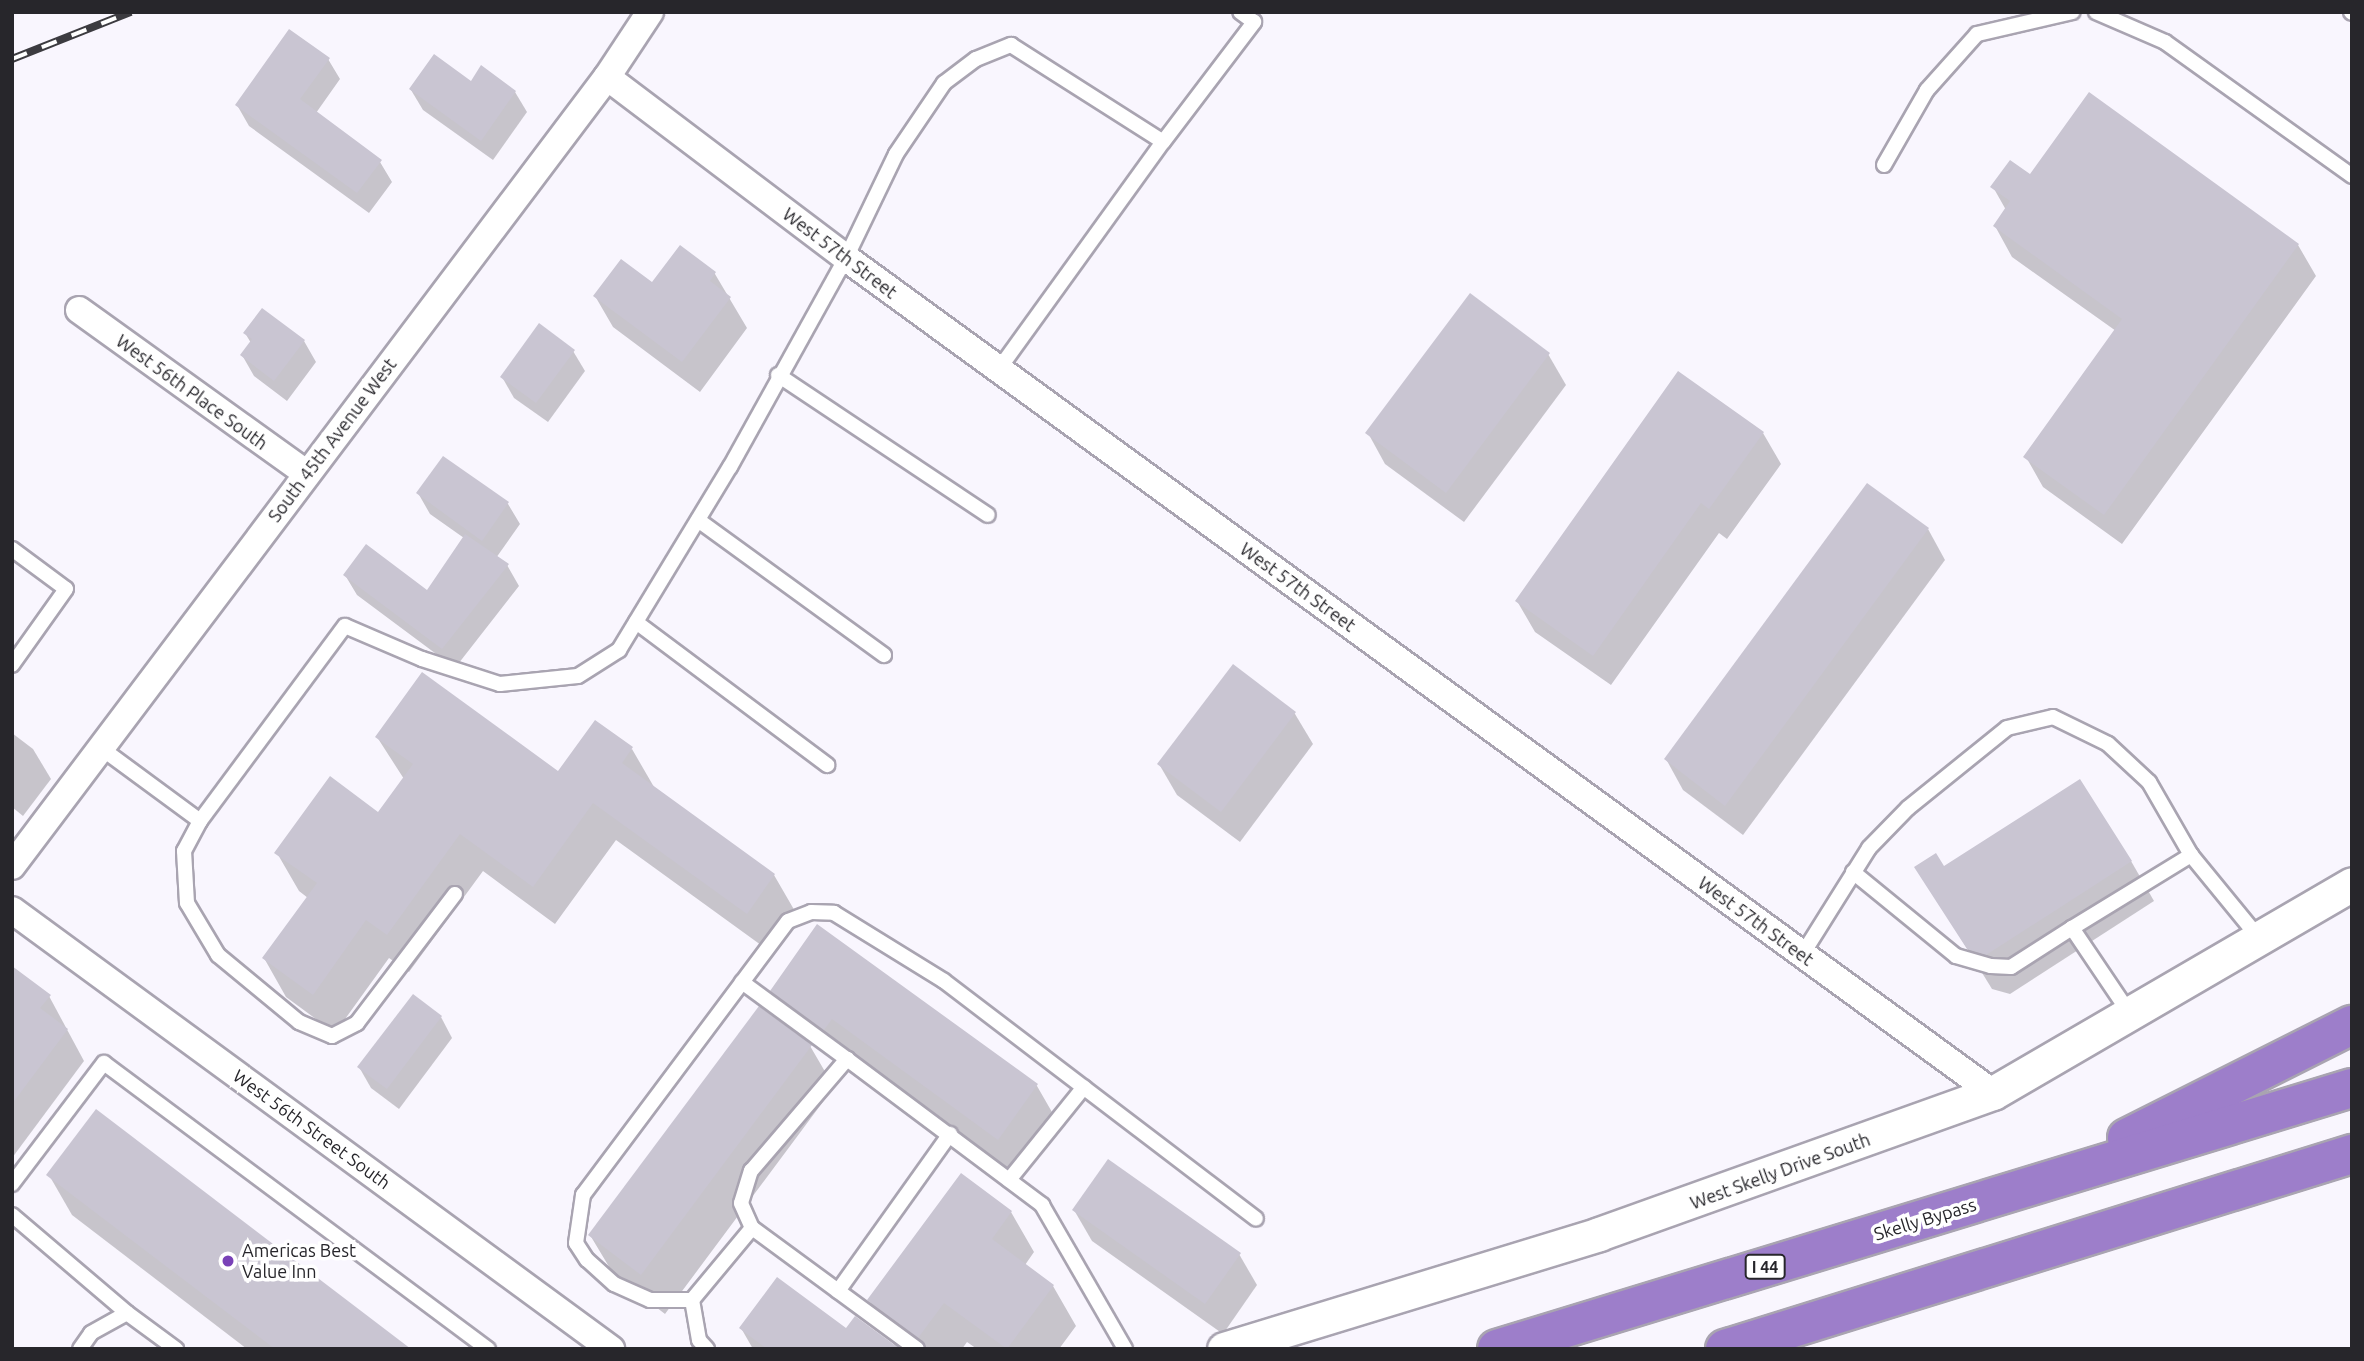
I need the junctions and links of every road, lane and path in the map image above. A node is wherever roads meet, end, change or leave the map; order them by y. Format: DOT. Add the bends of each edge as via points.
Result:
graph roads {
  1 [pos="650,12"];
  2 [pos="1240,12"];
  3 [pos="2072,12"];
  4 [pos="2096,12"];
  5 [pos="607,77"];
  6 [pos="1163,142"];
  7 [pos="1884,166"];
  8 [pos="2352,176"];
  9 [pos="846,258"];
  10 [pos="79,310"];
  11 [pos="999,369"];
  12 [pos="778,375"];
  13 [pos="306,473"];
  14 [pos="988,515"];
  15 [pos="698,520"];
  16 [pos="12,549"];
  17 [pos="636,622"];
  18 [pos="884,655"];
  19 [pos="12,664"];
  20 [pos="101,748"];
  21 [pos="827,765"];
  22 [pos="200,821"];
  23 [pos="2191,855"];
  24 [pos="12,866"];
  25 [pos="1853,872"];
  26 [pos="2352,884"];
  27 [pos="455,894"];
  28 [pos="12,910"];
  29 [pos="2072,928"];
  30 [pos="2260,939"];
  31 [pos="1802,955"];
  32 [pos="742,982"];
  33 [pos="2131,1015"];
  34 [pos="2352,1025"];
  35 [pos="847,1059"];
  36 [pos="1084,1087"];
  37 [pos="2352,1088"];
  38 [pos="1993,1093"];
  39 [pos="950,1134"];
  40 [pos="2352,1154"];
  41 [pos="2352,1177"];
  42 [pos="1009,1180"];
  43 [pos="12,1184"];
  44 [pos="2032,1186"];
  45 [pos="2235,1190"];
  46 [pos="12,1215"];
  47 [pos="1256,1219"];
  48 [pos="752,1228"];
  49 [pos="838,1291"];
  50 [pos="692,1300"];
  51 [pos="127,1313"];
  52 [pos="80,1349"];
  53 [pos="176,1349"];
  54 [pos="488,1349"];
  55 [pos="611,1349"];
  56 [pos="707,1349"];
  57 [pos="917,1349"];
  58 [pos="1125,1349"];
  59 [pos="1224,1349"];
  60 [pos="1497,1349"];
  61 [pos="1725,1349"];
  1 -- 5 [label="street, South 45th Avenue West"];
  2 -- 6 [label="lane" via="1254,22"];
  3 -- 7 [label="lane" via="1977,34 1927,90"];
  4 -- 8 [label="lane" via="2165,42"];
  5 -- 9 [label="street, West 57th Street"];
  5 -- 13 [label="street, South 45th Avenue West"];
  6 -- 9 [label="lane" via="1011,44 976,60 944,83 896,154"];
  6 -- 11 [label="lane"];
  9 -- 11 [label="street, West 57th Street"];
  9 -- 12 [label="lane"];
  10 -- 13 [label="street, West 56th Place South"];
  11 -- 31 [label="street, West 57th Street"];
  12 -- 14 [label="lane"];
  12 -- 15 [label="lane"];
  13 -- 20 [label="street, South 45th Avenue West"];
  15 -- 17 [label="lane"];
  15 -- 18 [label="lane"];
  16 -- 19 [label="lane" via="66,589"];
  17 -- 21 [label="lane"];
  17 -- 22 [label="lane" via="619,650 578,676 500,684 422,659 345,626"];
  20 -- 22 [label="lane"];
  20 -- 24 [label="street, South 45th Avenue West"];
  22 -- 27 [label="lane" via="184,851 187,903 218,956 299,1022 332,1036 357,1023"];
  23 -- 25 [label="lane" via="2149,782 2108,744 2053,717 2007,728 1908,808 1869,848"];
  23 -- 29 [label="lane"];
  23 -- 30 [label="lane"];
  25 -- 29 [label="lane" via="1956,956 1991,967 2011,967"];
  25 -- 31 [label="lane"];
  26 -- 30 [label="street, West Skelly Drive South"];
  28 -- 55 [label="street, West 56th Street South"];
  29 -- 33 [label="lane"];
  30 -- 33 [label="street, West Skelly Drive South"];
  31 -- 38 [label="street, West 57th Street"];
  32 -- 35 [label="lane"];
  32 -- 36 [label="lane" via="788,921 811,912 834,913 944,981"];
  32 -- 50 [label="lane" via="583,1195 576,1219 576,1243 614,1284 650,1300"];
  33 -- 38 [label="street, West Skelly Drive South"];
  34 -- 44 [label="highway"];
  35 -- 39 [label="lane"];
  35 -- 48 [label="lane" via="751,1171 741,1203"];
  36 -- 42 [label="lane"];
  36 -- 47 [label="lane"];
  37 -- 44 [label="highway, Skelly Bypass / I 44"];
  38 -- 59 [label="street, West Skelly Drive South" via="1600,1234"];
  39 -- 42 [label="lane"];
  39 -- 49 [label="lane"];
  40 -- 45 [label="highway"];
  41 -- 45 [label="highway"];
  42 -- 58 [label="lane" via="1042,1205"];
  43 -- 54 [label="lane" via="104,1063"];
  44 -- 60 [label="highway, Skelly Bypass / I 44"];
  45 -- 61 [label="highway"];
  46 -- 51 [label="lane"];
  48 -- 49 [label="lane"];
  48 -- 50 [label="lane"];
  49 -- 57 [label="lane"];
  50 -- 56 [label="lane" via="699,1340"];
  51 -- 52 [label="lane" via="91,1333"];
  51 -- 53 [label="lane"];
}
